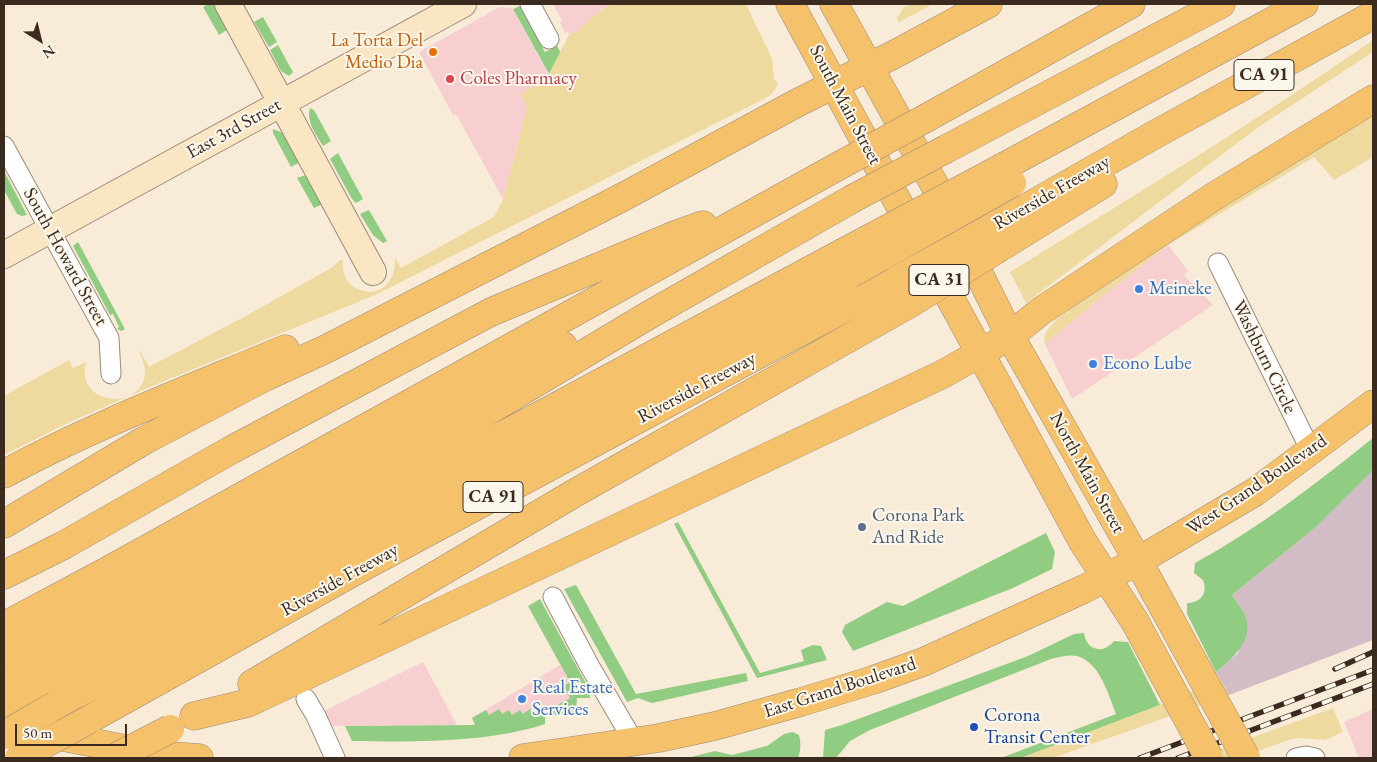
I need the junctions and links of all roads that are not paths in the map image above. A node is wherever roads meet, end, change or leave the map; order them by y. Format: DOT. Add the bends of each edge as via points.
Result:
graph roads {
  1 [pos="228,4"];
  2 [pos="530,4"];
  3 [pos="790,4"];
  4 [pos="834,4"];
  5 [pos="988,4"];
  6 [pos="1131,4"];
  7 [pos="1221,4"];
  8 [pos="1304,4"];
  9 [pos="450,9"];
  10 [pos="1373,15"];
  11 [pos="549,39"];
  12 [pos="870,67"];
  13 [pos="833,84"];
  14 [pos="1373,99"];
  15 [pos="281,103"];
  16 [pos="4,146"];
  17 [pos="934,184"];
  18 [pos="773,202"];
  19 [pos="899,206"];
  20 [pos="50,229"];
  21 [pos="783,239"];
  22 [pos="4,255"];
  23 [pos="503,258"];
  24 [pos="846,263"];
  25 [pos="1218,263"];
  26 [pos="373,272"];
  27 [pos="903,292"];
  28 [pos="1010,336"];
  29 [pos="980,353"];
  30 [pos="111,374"];
  31 [pos="1373,404"];
  32 [pos="1311,451"];
  33 [pos="4,474"];
  34 [pos="4,524"];
  35 [pos="1138,561"];
  36 [pos="4,575"];
  37 [pos="1107,578"];
  38 [pos="553,597"];
  39 [pos="4,626"];
  40 [pos="4,652"];
  41 [pos="10,699"];
  42 [pos="306,699"];
  43 [pos="194,716"];
  44 [pos="4,726"];
  45 [pos="4,734"];
  46 [pos="634,742"];
  47 [pos="156,757"];
  48 [pos="19,758"];
  49 [pos="114,758"];
  50 [pos="199,758"];
  51 [pos="335,758"];
  52 [pos="523,758"];
  53 [pos="1209,758"];
  54 [pos="1246,758"];
  55 [pos="1296,758"];
  56 [pos="1315,758"];
  1 -- 15 [label="street"];
  2 -- 11 [label="street"];
  3 -- 13 [label="main road, South Main Street"];
  4 -- 12 [label="main road, South Main Street"];
  5 -- 12 [label="main road"];
  6 -- 18 [label="main road, bridge"];
  7 -- 21 [label="main road, bridge" via="852,199"];
  8 -- 24 [label="main road, bridge" via="1157,84 1008,175"];
  9 -- 15 [label="street, East 3rd Street"];
  10 -- 27 [label="main road, Riverside Freeway / CA 91, bridge" via="1154,135 994,239"];
  12 -- 13 [label="main road"];
  12 -- 17 [label="main road, South Main Street / CA 31"];
  13 -- 19 [label="main road, South Main Street / CA 31"];
  13 -- 23 [label="main road"];
  14 -- 28 [label="main road" via="1213,196 1041,311"];
  15 -- 20 [label="street, East 3rd Street"];
  15 -- 26 [label="street"];
  16 -- 20 [label="street, South Howard Street"];
  17 -- 28 [label="main road, North Main Street / CA 31"];
  18 -- 36 [label="main road" via="675,235 491,312"];
  18 -- 39 [label="main road"];
  19 -- 29 [label="main road, North Main Street / CA 31"];
  20 -- 22 [label="street, East 3rd Street"];
  20 -- 30 [label="street, South Howard Street" via="109,338"];
  21 -- 40 [label="main road" via="766,238 750,243"];
  21 -- 41 [label="main road" via="649,315"];
  23 -- 33 [label="main road" via="132,411"];
  23 -- 34 [label="main road" via="145,440"];
  24 -- 41 [label="main road" via="240,576 219,597"];
  24 -- 45 [label="main road, bridge" via="502,467"];
  25 -- 32 [label="street, Washburn Circle"];
  27 -- 43 [label="main road" via="573,494"];
  27 -- 48 [label="main road, Riverside Freeway / CA 91, bridge" via="357,570"];
  28 -- 29 [label="main road"];
  28 -- 35 [label="main road, North Main Street"];
  29 -- 37 [label="main road, North Main Street" via="1083,542"];
  29 -- 43 [label="main road" via="926,382 248,703"];
  31 -- 32 [label="main road, West Grand Boulevard"];
  32 -- 35 [label="main road, West Grand Boulevard" via="1255,492"];
  35 -- 37 [label="main road, East Grand Boulevard"];
  35 -- 54 [label="main road, North Main Street, bridge"];
  37 -- 46 [label="main road, East Grand Boulevard" via="923,662 873,680 724,723"];
  37 -- 53 [label="main road, North Main Street, bridge" via="1134,620"];
  38 -- 46 [label="street"];
  42 -- 51 [label="street"];
  43 -- 49 [label="main road, bridge"];
  44 -- 47 [label="main road"];
  46 -- 52 [label="main road, East Grand Boulevard"];
  47 -- 50 [label="main road"];
  55 -- 56 [label="street"];
}
